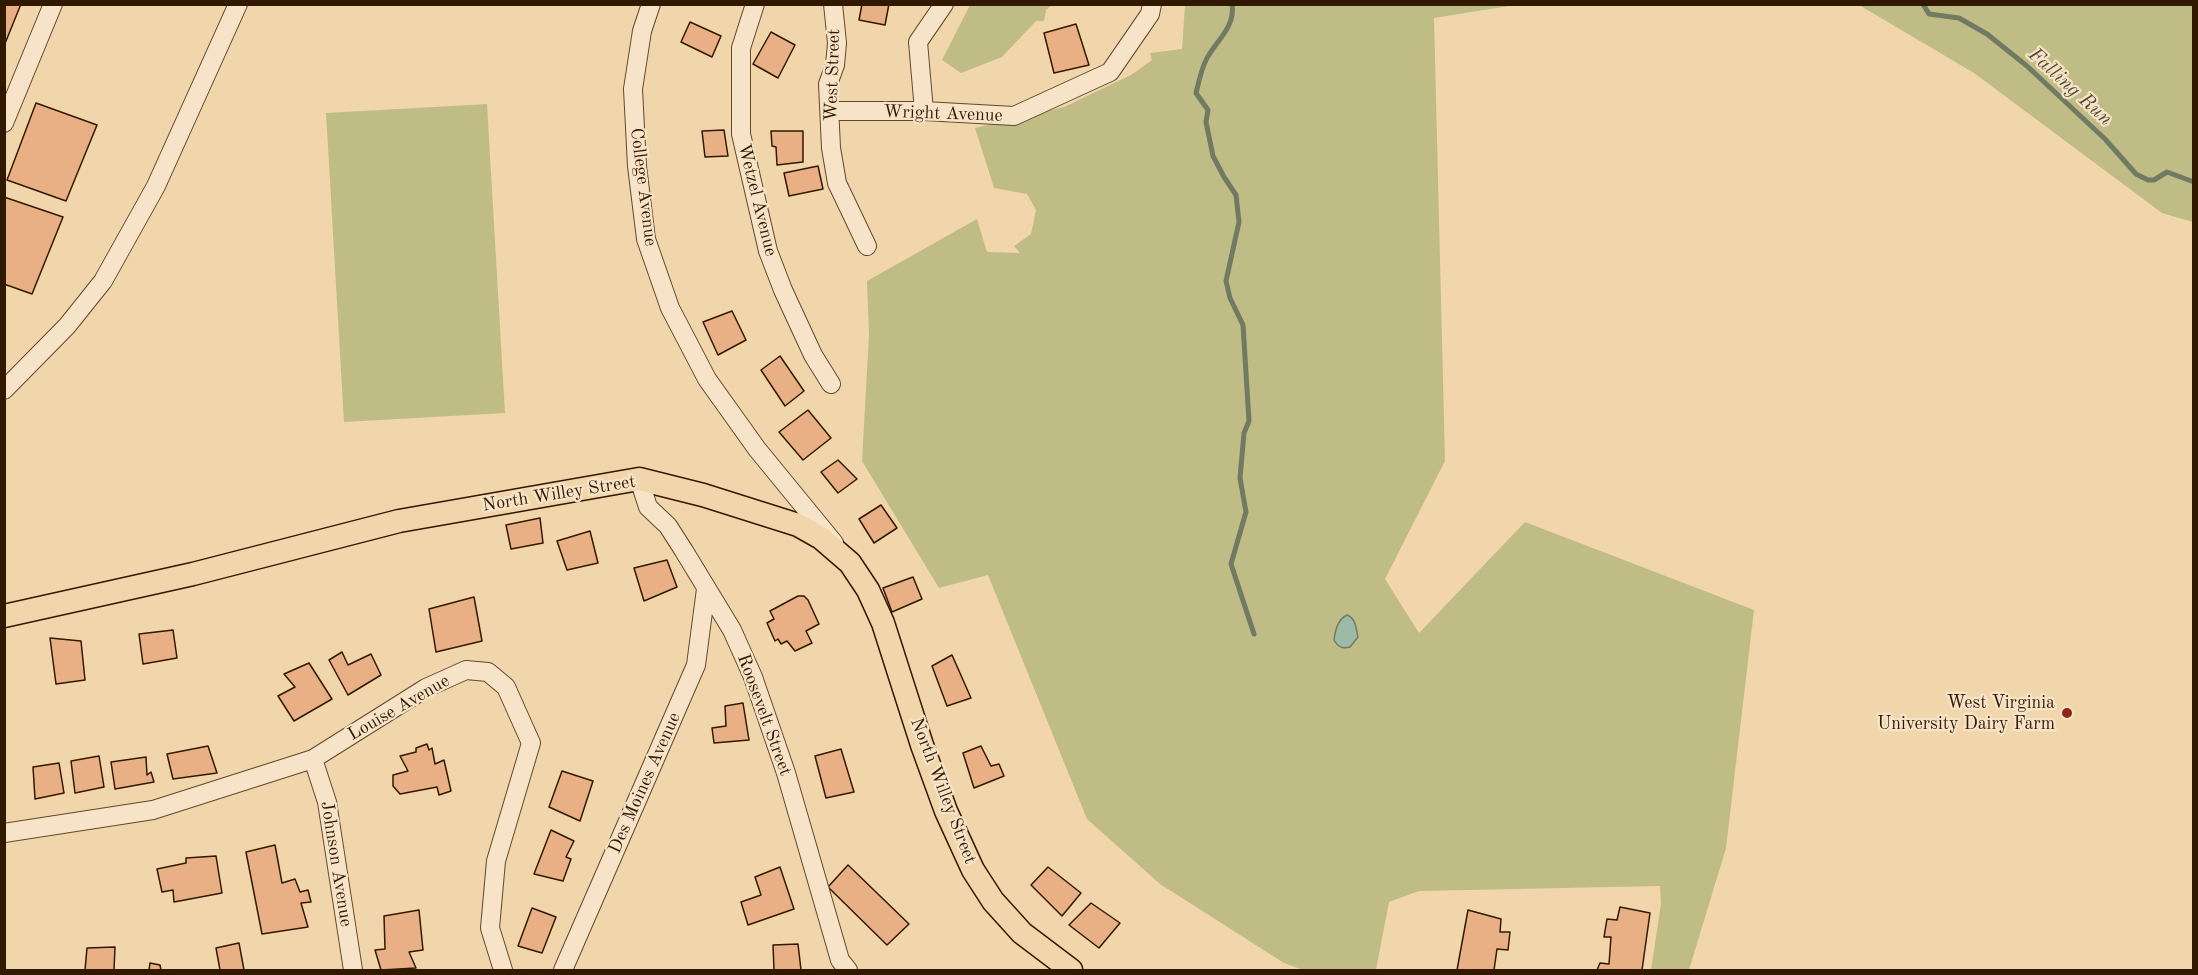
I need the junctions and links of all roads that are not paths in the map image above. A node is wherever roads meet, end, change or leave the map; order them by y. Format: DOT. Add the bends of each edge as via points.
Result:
graph roads {
  1 [pos="52,4"];
  2 [pos="238,4"];
  3 [pos="651,4"];
  4 [pos="755,4"];
  5 [pos="833,4"];
  6 [pos="944,4"];
  7 [pos="1152,4"];
  8 [pos="830,111"];
  9 [pos="924,111"];
  10 [pos="4,123"];
  11 [pos="867,246"];
  12 [pos="831,384"];
  13 [pos="4,390"];
  14 [pos="639,479"];
  15 [pos="850,563"];
  16 [pos="706,589"];
  17 [pos="4,616"];
  18 [pos="313,759"];
  19 [pos="4,833"];
  20 [pos="352,970"];
  21 [pos="503,970"];
  22 [pos="563,970"];
  23 [pos="848,970"];
  24 [pos="1071,970"];
  1 -- 10 [label="street"];
  2 -- 13 [label="street" via="156,186 103,281 67,326"];
  3 -- 15 [label="street, College Avenue" via="642,31 633,89 637,166 646,239 670,308 713,387 757,449"];
  4 -- 12 [label="street, Wetzel Avenue" via="741,48 741,134 768,251 813,355"];
  5 -- 8 [label="street, West Street" via="837,43 828,84"];
  6 -- 9 [label="street" via="918,42"];
  7 -- 9 [label="street, Wright Avenue" via="1150,15 1110,72 1014,116"];
  8 -- 9 [label="street, Wright Avenue"];
  8 -- 11 [label="street, West Street" via="837,183"];
  14 -- 15 [label="main road, North Willey Street" via="798,525 821,538"];
  14 -- 16 [label="street, Roosevelt Street" via="648,507 668,526"];
  14 -- 17 [label="main road, North Willey Street" via="399,521 193,574"];
  15 -- 24 [label="main road, North Willey Street" via="883,623 946,811 973,870 993,901 1022,933"];
  16 -- 22 [label="street, Des Moines Avenue" via="696,665"];
  16 -- 23 [label="street, Roosevelt Street" via="732,630 753,677 786,774 840,960"];
  18 -- 19 [label="street, Louise Avenue" via="153,810"];
  18 -- 20 [label="street, Johnson Avenue" via="327,802"];
  18 -- 21 [label="street, Louise Avenue" via="426,688 466,670 489,672 506,687 531,743 496,861 490,928"];
}
